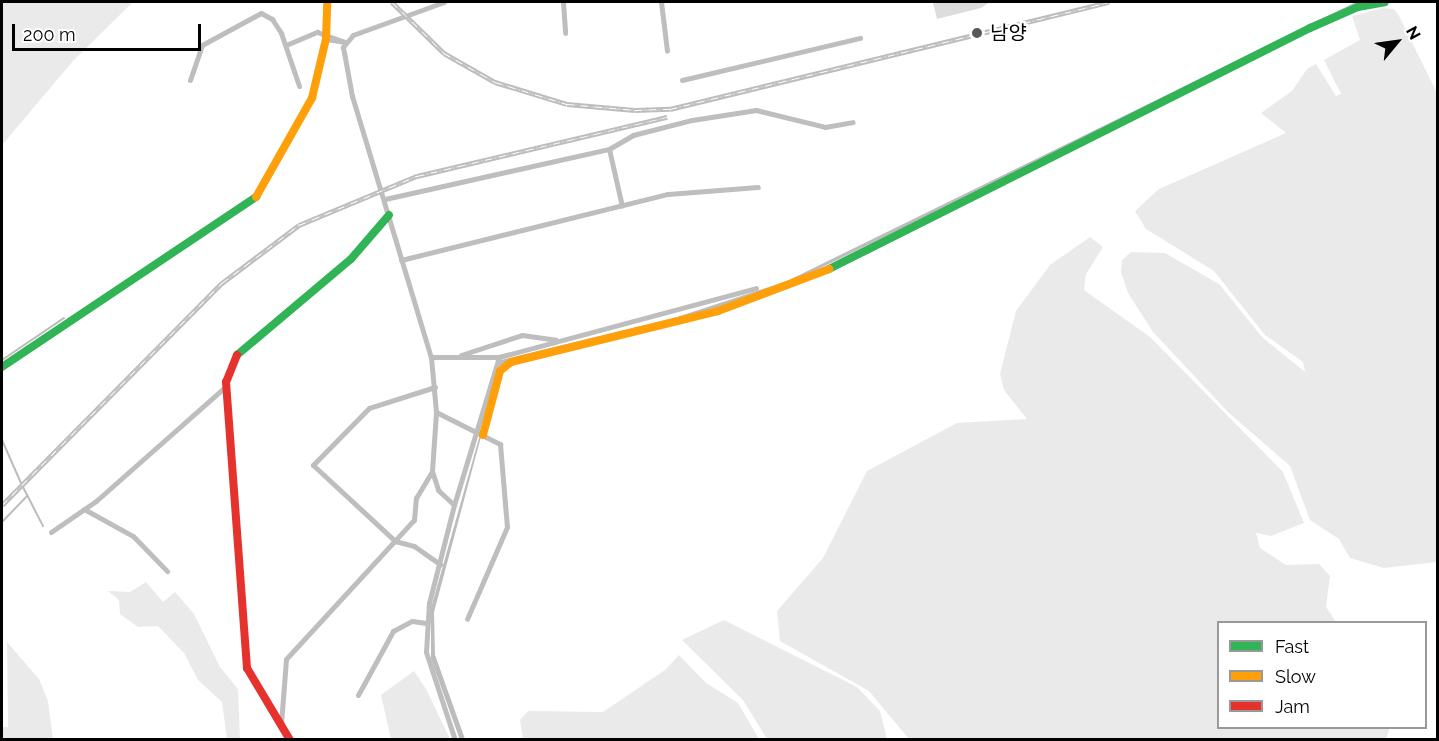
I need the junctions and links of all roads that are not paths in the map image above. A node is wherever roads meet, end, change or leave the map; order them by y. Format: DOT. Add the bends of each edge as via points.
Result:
graph roads {
  1 [pos="327,2"];
  2 [pos="444,2"];
  3 [pos="563,2"];
  4 [pos="661,2"];
  5 [pos="1385,2"];
  6 [pos="565,33"];
  7 [pos="860,38"];
  8 [pos="326,39"];
  9 [pos="344,42"];
  10 [pos="286,45"];
  11 [pos="667,51"];
  12 [pos="190,80"];
  13 [pos="682,80"];
  14 [pos="299,86"];
  15 [pos="853,122"];
  16 [pos="609,149"];
  17 [pos="758,187"];
  18 [pos="385,199"];
  19 [pos="622,206"];
  20 [pos="389,215"];
  21 [pos="401,260"];
  22 [pos="756,288"];
  23 [pos="558,340"];
  24 [pos="460,355"];
  25 [pos="431,357"];
  26 [pos="499,357"];
  27 [pos="2,367"];
  28 [pos="225,387"];
  29 [pos="435,387"];
  30 [pos="436,412"];
  31 [pos="479,434"];
  32 [pos="432,471"];
  33 [pos="454,505"];
  34 [pos="84,509"];
  35 [pos="51,532"];
  36 [pos="395,541"];
  37 [pos="440,564"];
  38 [pos="167,572"];
  39 [pos="467,619"];
  40 [pos="426,623"];
  41 [pos="358,695"];
  42 [pos="281,725"];
  43 [pos="290,740"];
  44 [pos="455,740"];
  1 -- 8 [label="street"];
  2 -- 9 [label="street"];
  3 -- 6 [label="street"];
  4 -- 11 [label="street"];
  5 -- 31 [label="street" via="1358,7 1310,28 900,236 782,290 718,311 511,362 497,379"];
  7 -- 13 [label="street"];
  8 -- 9 [label="street"];
  8 -- 10 [label="street" via="317,32"];
  8 -- 27 [label="street" via="312,98 298,128 245,210 90,304"];
  9 -- 18 [label="street" via="352,96"];
  10 -- 12 [label="street" via="272,19 261,13 202,45"];
  10 -- 14 [label="street"];
  15 -- 16 [label="street" via="825,127 756,110 633,135"];
  16 -- 18 [label="street"];
  16 -- 19 [label="street"];
  17 -- 19 [label="street" via="668,194"];
  18 -- 20 [label="street"];
  19 -- 21 [label="street"];
  20 -- 21 [label="street"];
  20 -- 28 [label="street" via="351,259 238,353 229,367"];
  21 -- 25 [label="street"];
  22 -- 23 [label="street"];
  23 -- 24 [label="street" via="514,337"];
  23 -- 26 [label="street"];
  24 -- 25 [label="street"];
  24 -- 26 [label="street"];
  25 -- 29 [label="street"];
  26 -- 31 [label="street"];
  28 -- 34 [label="street"];
  28 -- 42 [label="street" via="247,668"];
  29 -- 30 [label="street"];
  29 -- 36 [label="street" via="369,408 313,465"];
  30 -- 31 [label="street"];
  30 -- 32 [label="street"];
  31 -- 33 [label="street"];
  31 -- 39 [label="street" via="500,444 507,527"];
  32 -- 33 [label="street" via="438,490"];
  32 -- 36 [label="street" via="416,498 414,520"];
  33 -- 37 [label="street"];
  34 -- 35 [label="street"];
  34 -- 38 [label="street" via="133,536"];
  36 -- 37 [label="street"];
  36 -- 42 [label="street" via="286,659"];
  37 -- 40 [label="street"];
  40 -- 41 [label="street" via="412,621 393,631"];
  40 -- 44 [label="street" via="432,677"];
  42 -- 43 [label="street"];
}
